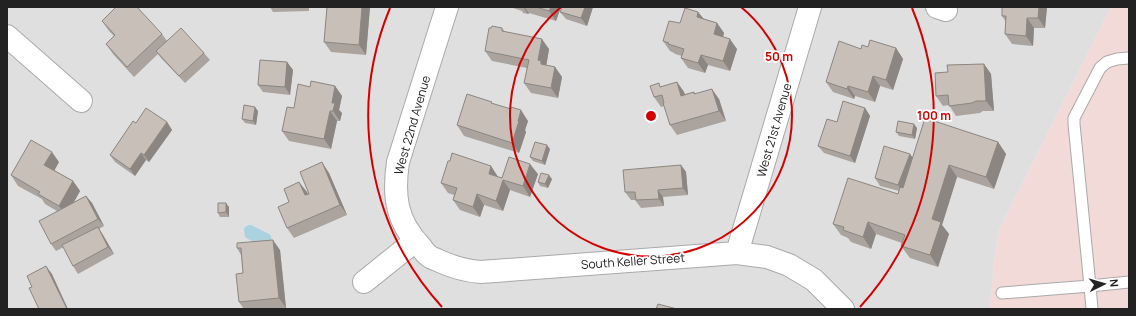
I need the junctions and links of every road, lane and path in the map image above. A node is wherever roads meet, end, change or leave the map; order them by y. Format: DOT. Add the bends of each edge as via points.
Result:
graph roads {
  1 [pos="447,7"];
  2 [pos="810,7"];
  3 [pos="7,36"];
  4 [pos="1129,58"];
  5 [pos="81,101"];
  6 [pos="415,241"];
  7 [pos="737,253"];
  8 [pos="364,282"];
  9 [pos="1129,282"];
  10 [pos="1090,286"];
  11 [pos="1002,293"];
  12 [pos="843,309"];
  13 [pos="1092,309"];
  1 -- 6 [label="street, West 22nd Avenue" via="398,162 395,189 400,214 406,230"];
  2 -- 7 [label="street, West 21st Avenue"];
  3 -- 5 [label="street"];
  4 -- 10 [label="lane" via="1107,62 1100,68 1074,118"];
  6 -- 7 [label="street, South Keller Street" via="429,256 450,266 481,272"];
  6 -- 8 [label="street"];
  7 -- 12 [label="street, South Keller Street" via="767,257 789,265 814,280"];
  9 -- 10 [label="lane"];
  10 -- 11 [label="lane"];
  10 -- 13 [label="lane"];
}
